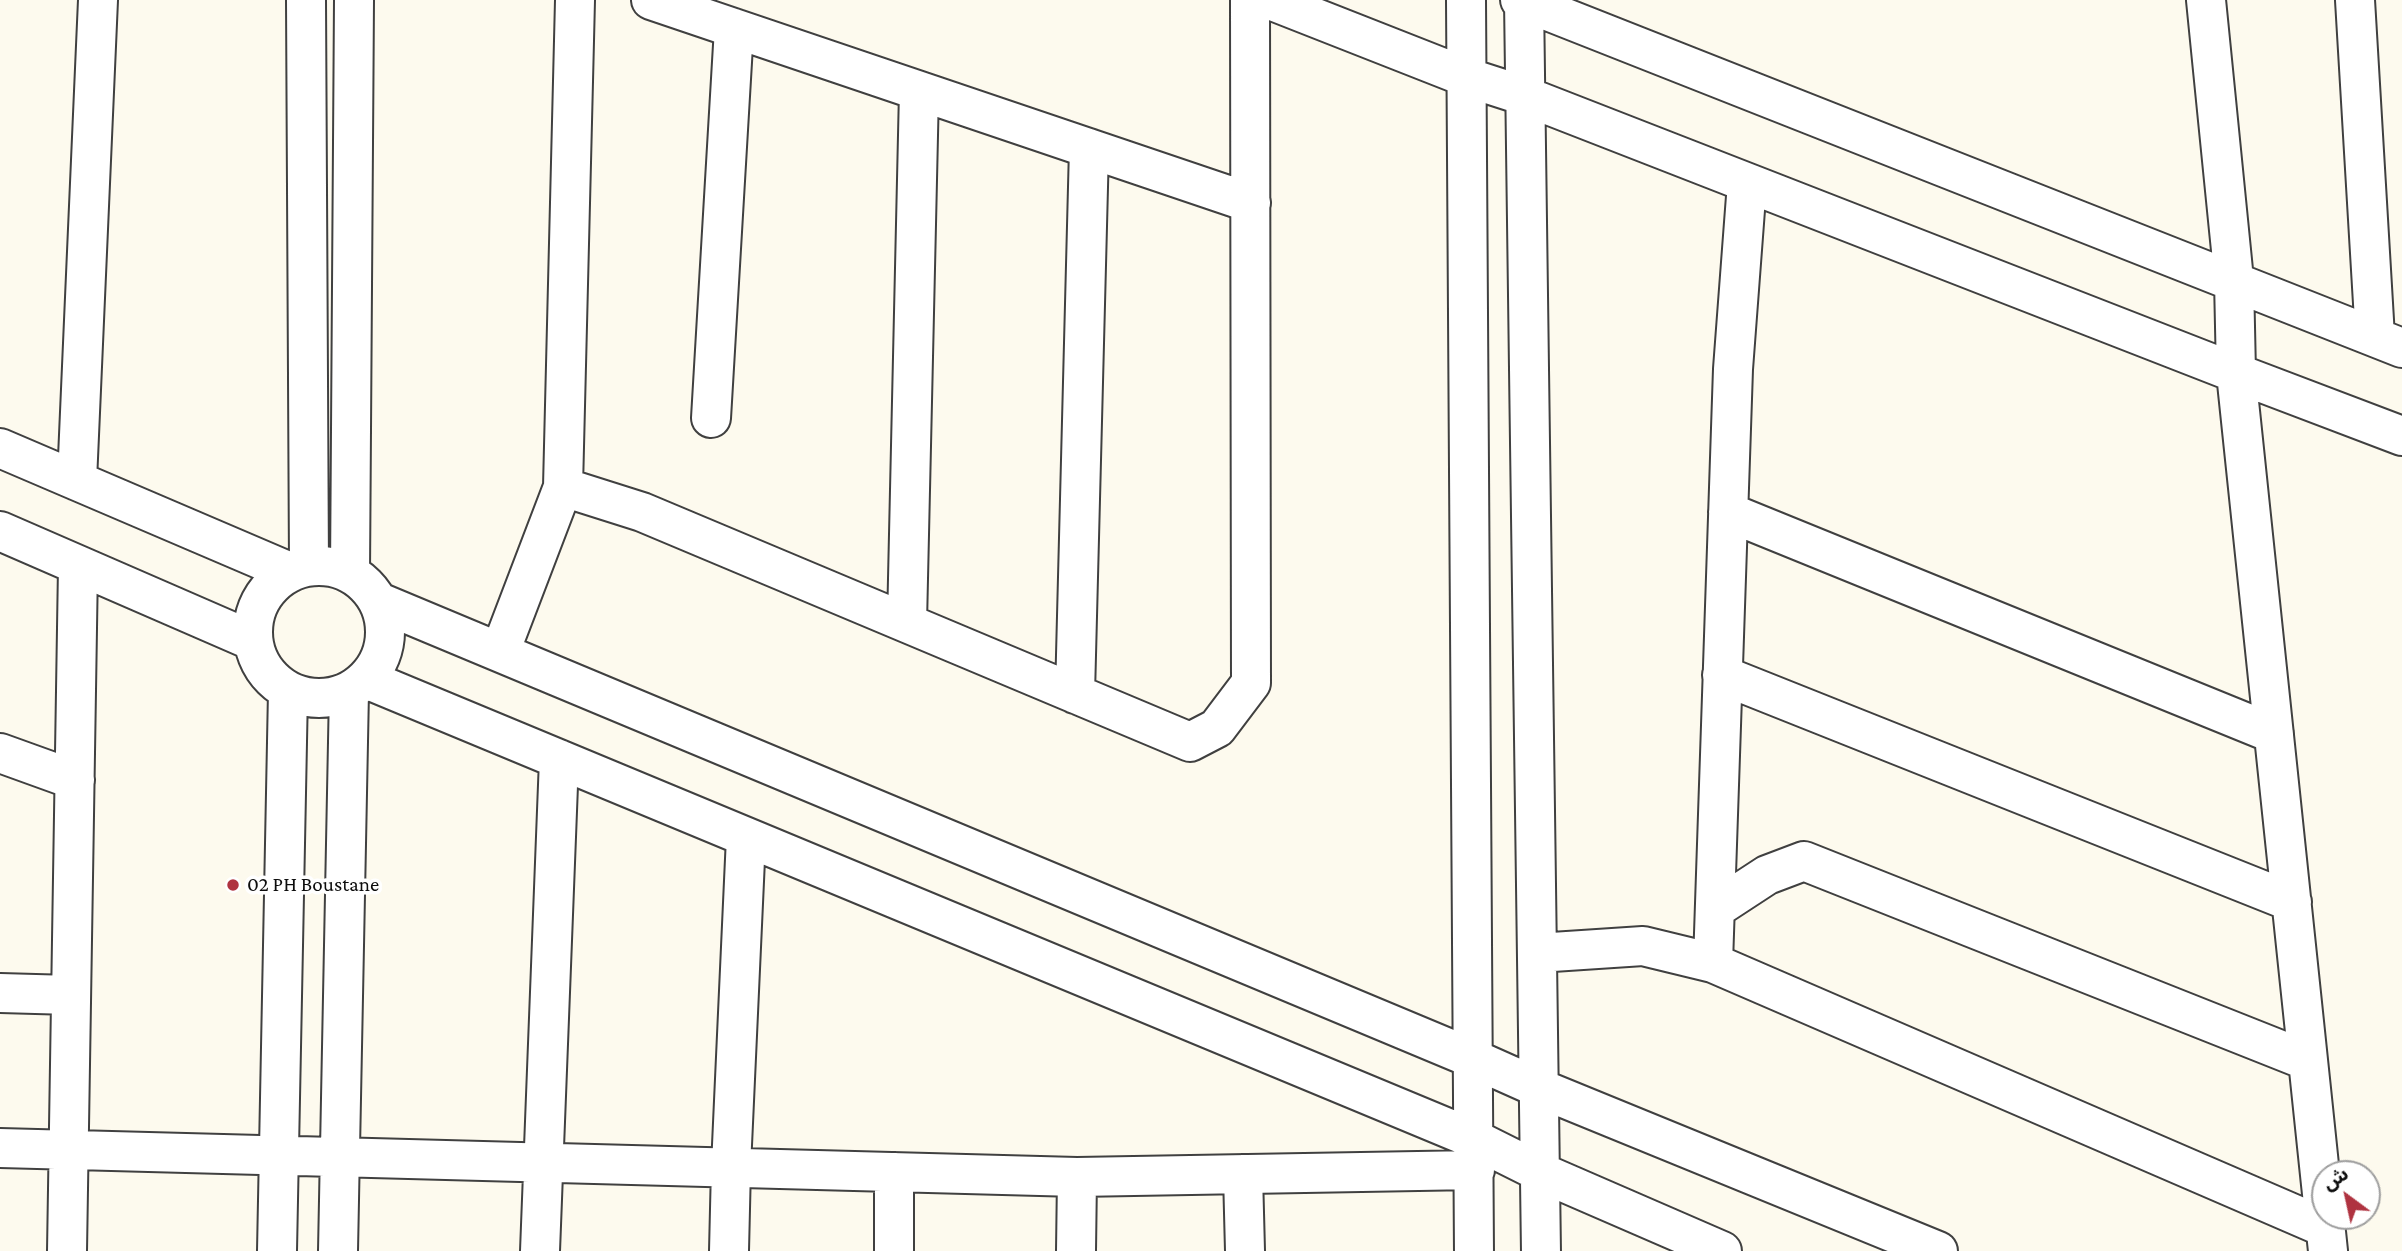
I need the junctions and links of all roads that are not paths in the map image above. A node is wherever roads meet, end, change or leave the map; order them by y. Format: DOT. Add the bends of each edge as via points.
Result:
graph roads {
  1 [pos="98,0"];
  2 [pos="306,0"];
  3 [pos="354,0"];
  4 [pos="575,0"];
  5 [pos="651,0"];
  6 [pos="1250,0"];
  7 [pos="1270,0"];
  8 [pos="1466,0"];
  9 [pos="2206,0"];
  10 [pos="2355,0"];
  11 [pos="1523,1"];
  12 [pos="734,28"];
  13 [pos="1466,77"];
  14 [pos="919,91"];
  15 [pos="1525,96"];
  16 [pos="1089,148"];
  17 [pos="1747,183"];
  18 [pos="1251,203"];
  19 [pos="2234,280"];
  20 [pos="2388,342"];
  21 [pos="2236,373"];
  22 [pos="711,418"];
  23 [pos="2402,436"];
  24 [pos="0,447"];
  25 [pos="77,481"];
  26 [pos="563,487"];
  27 [pos="1728,512"];
  28 [pos="0,531"];
  29 [pos="78,566"];
  30 [pos="299,569"];
  31 [pos="350,573"];
  32 [pos="379,601"];
  33 [pos="907,622"];
  34 [pos="253,641"];
  35 [pos="500,652"];
  36 [pos="1722,676"];
  37 [pos="357,685"];
  38 [pos="288,691"];
  39 [pos="1075,694"];
  40 [pos="2274,734"];
  41 [pos="0,753"];
  42 [pos="559,759"];
  43 [pos="75,780"];
  44 [pos="746,837"];
  45 [pos="2292,902"];
  46 [pos="1715,909"];
  47 [pos="1537,953"];
  48 [pos="1713,962"];
  49 [pos="0,993"];
  50 [pos="71,995"];
  51 [pos="1474,1059"];
  52 [pos="2308,1061"];
  53 [pos="1539,1088"];
  54 [pos="0,1148"];
  55 [pos="68,1150"];
  56 [pos="279,1154"];
  57 [pos="1475,1154"];
  58 [pos="340,1156"];
  59 [pos="543,1162"];
  60 [pos="731,1167"];
  61 [pos="894,1172"];
  62 [pos="1540,1172"];
  63 [pos="1243,1174"];
  64 [pos="1077,1177"];
  65 [pos="2327,1239"];
  66 [pos="67,1251"];
  67 [pos="277,1251"];
  68 [pos="338,1251"];
  69 [pos="540,1251"];
  70 [pos="729,1251"];
  71 [pos="894,1251"];
  72 [pos="1076,1251"];
  73 [pos="1245,1251"];
  74 [pos="1474,1251"];
  75 [pos="1541,1251"];
  76 [pos="1722,1251"];
  77 [pos="1938,1251"];
  1 -- 25 [label="street"];
  2 -- 30 [label="street"];
  3 -- 31 [label="street"];
  4 -- 26 [label="street"];
  5 -- 12 [label="street"];
  6 -- 18 [label="street"];
  7 -- 13 [label="street"];
  8 -- 13 [label="street"];
  9 -- 19 [label="street"];
  10 -- 20 [label="street"];
  11 -- 15 [label="street"];
  11 -- 19 [label="street"];
  12 -- 14 [label="street"];
  12 -- 22 [label="street"];
  13 -- 15 [label="street"];
  13 -- 51 [label="street"];
  14 -- 16 [label="street"];
  14 -- 33 [label="street"];
  15 -- 17 [label="street"];
  15 -- 47 [label="street"];
  16 -- 18 [label="street"];
  16 -- 39 [label="street"];
  17 -- 21 [label="street"];
  17 -- 27 [label="street"];
  18 -- 39 [label="street" via="1251,683 1217,728 1190,742"];
  19 -- 20 [label="street"];
  19 -- 21 [label="street"];
  21 -- 23 [label="street"];
  21 -- 40 [label="street"];
  24 -- 25 [label="street"];
  25 -- 30 [label="street"];
  26 -- 33 [label="street" via="642,512"];
  26 -- 35 [label="street"];
  27 -- 36 [label="street"];
  27 -- 40 [label="street"];
  28 -- 29 [label="street"];
  29 -- 34 [label="street"];
  29 -- 43 [label="street"];
  30 -- 31 [label="street" via="330,566"];
  30 -- 34 [label="street" via="273,584 260,600 253,620"];
  31 -- 32 [label="street"];
  32 -- 35 [label="street"];
  32 -- 37 [label="street" via="385,643 378,662"];
  33 -- 39 [label="street"];
  34 -- 38 [label="street" via="265,670"];
  35 -- 51 [label="street"];
  36 -- 45 [label="street"];
  36 -- 46 [label="street"];
  37 -- 38 [label="street" via="328,697"];
  37 -- 42 [label="street"];
  37 -- 58 [label="street"];
  38 -- 56 [label="street"];
  40 -- 45 [label="street"];
  41 -- 43 [label="street"];
  42 -- 44 [label="street"];
  42 -- 59 [label="street"];
  43 -- 50 [label="street"];
  44 -- 57 [label="street"];
  44 -- 60 [label="street"];
  45 -- 52 [label="street"];
  46 -- 48 [label="street"];
  46 -- 52 [label="street" via="1767,875 1804,861"];
  47 -- 48 [label="street" via="1643,946"];
  47 -- 53 [label="street"];
  48 -- 65 [label="street"];
  49 -- 50 [label="street"];
  50 -- 55 [label="street"];
  51 -- 53 [label="street"];
  51 -- 57 [label="street"];
  52 -- 65 [label="street"];
  53 -- 62 [label="street"];
  53 -- 77 [label="street"];
  54 -- 55 [label="street"];
  55 -- 56 [label="street"];
  55 -- 66 [label="street"];
  56 -- 58 [label="street"];
  56 -- 67 [label="street"];
  57 -- 62 [label="street"];
  57 -- 63 [label="street"];
  57 -- 74 [label="street"];
  58 -- 59 [label="street"];
  58 -- 68 [label="street"];
  59 -- 60 [label="street"];
  59 -- 69 [label="street"];
  60 -- 61 [label="street"];
  60 -- 70 [label="street"];
  61 -- 64 [label="street"];
  61 -- 71 [label="street"];
  62 -- 75 [label="street"];
  62 -- 76 [label="street"];
  63 -- 64 [label="street"];
  63 -- 73 [label="street"];
  64 -- 72 [label="street"];
}
